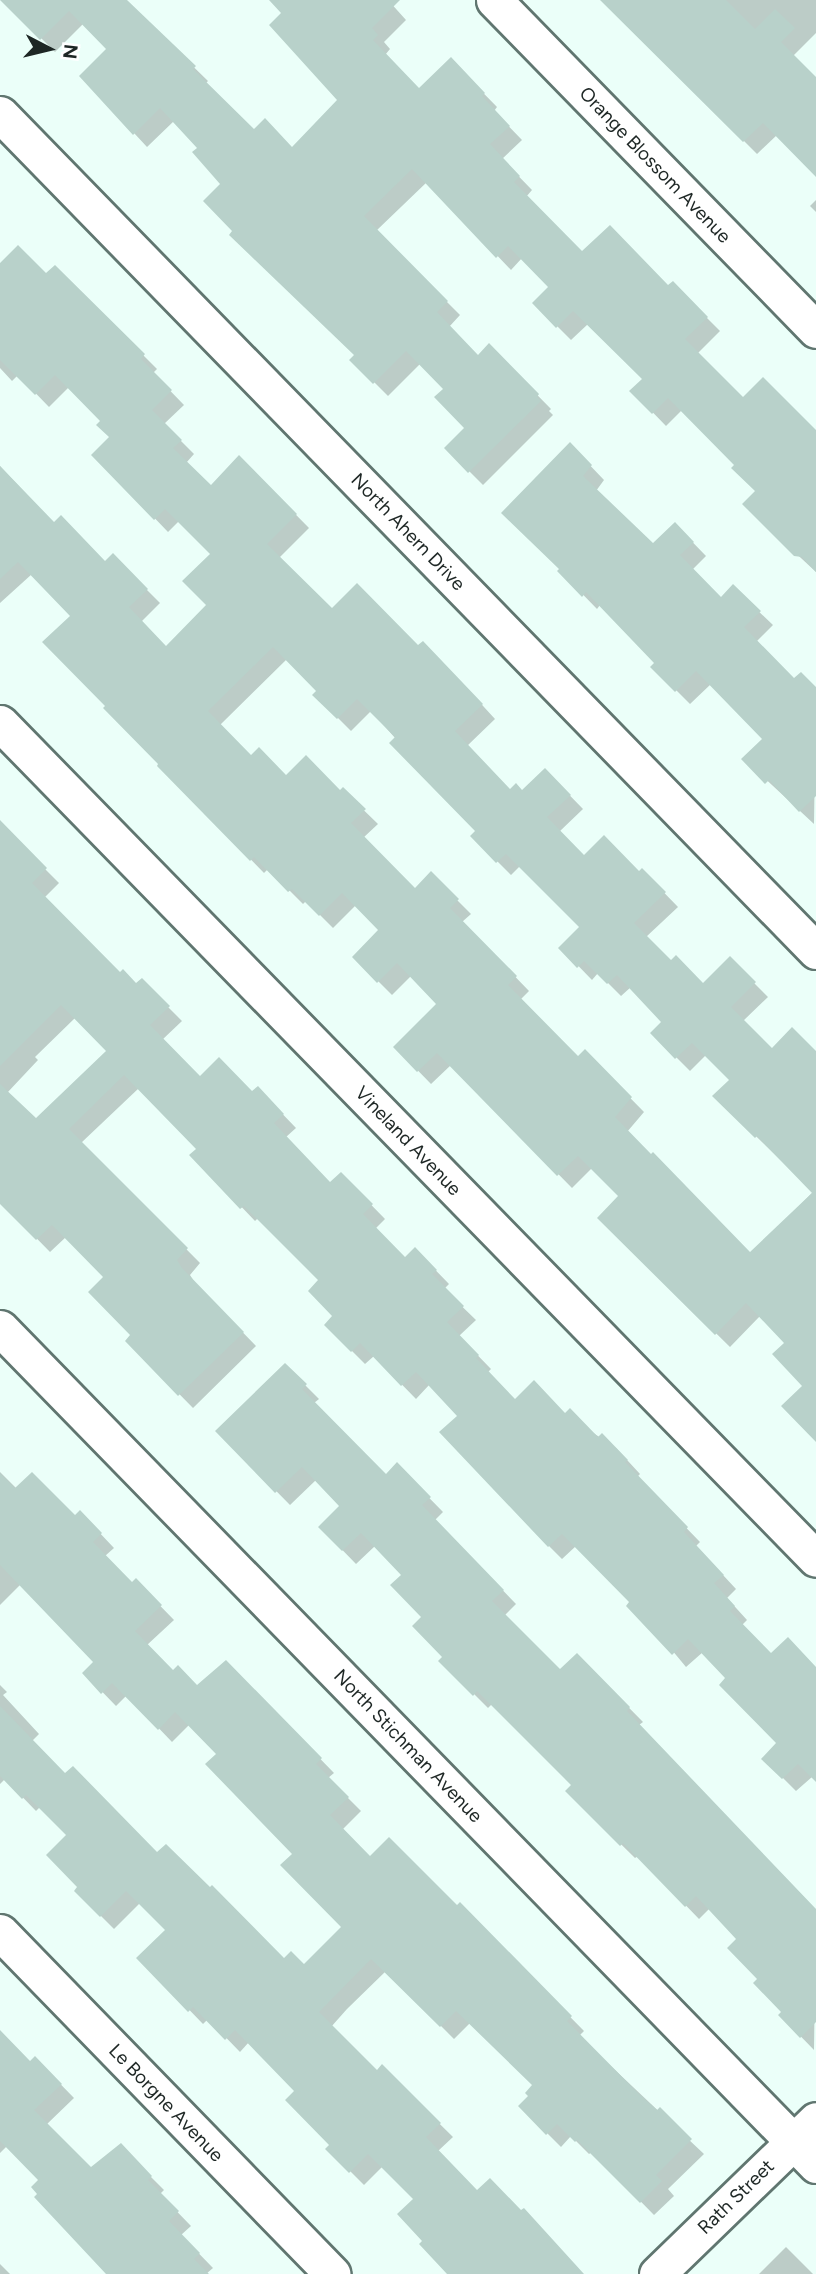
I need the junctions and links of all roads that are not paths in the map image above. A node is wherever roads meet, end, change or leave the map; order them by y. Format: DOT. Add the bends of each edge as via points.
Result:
graph roads {
  1 [pos="494,0"];
  2 [pos="0,114"];
  3 [pos="816,330"];
  4 [pos="0,723"];
  5 [pos="816,951"];
  6 [pos="0,1328"];
  7 [pos="816,1559"];
  8 [pos="0,1932"];
  9 [pos="808,2142"];
  10 [pos="333,2274"];
  11 [pos="657,2274"];
  1 -- 3 [label="street, Orange Blossom Avenue"];
  2 -- 5 [label="street, North Ahern Drive"];
  4 -- 7 [label="street, Vineland Avenue"];
  6 -- 9 [label="street, North Stichman Avenue"];
  8 -- 10 [label="street, Le Borgne Avenue"];
  9 -- 11 [label="street, Rath Street"];
}
